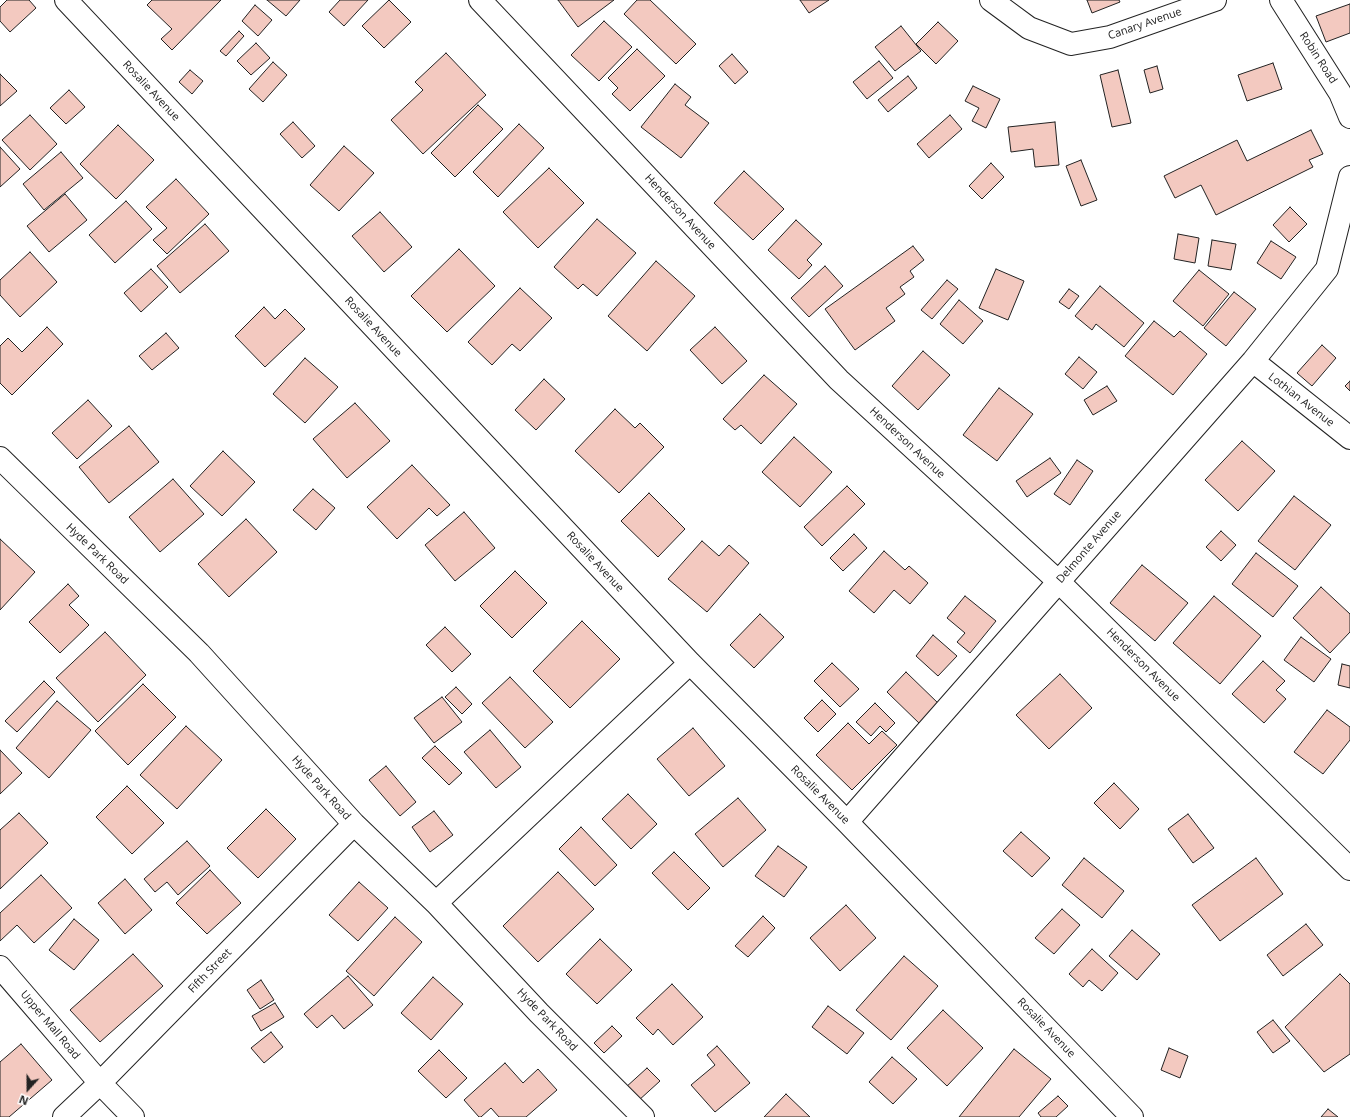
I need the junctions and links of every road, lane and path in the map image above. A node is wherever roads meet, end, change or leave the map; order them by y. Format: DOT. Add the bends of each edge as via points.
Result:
graph roads {
  1 [pos="66,0"];
  2 [pos="480,0"];
  3 [pos="991,0"];
  4 [pos="1215,0"];
  5 [pos="1281,0"];
  6 [pos="1350,117"];
  7 [pos="1350,177"];
  8 [pos="1253,361"];
  9 [pos="1350,438"];
  10 [pos="0,458"];
  11 [pos="1058,582"];
  12 [pos="690,663"];
  13 [pos="847,822"];
  14 [pos="354,824"];
  15 [pos="1350,869"];
  16 [pos="436,903"];
  17 [pos="0,967"];
  18 [pos="100,1084"];
  19 [pos="64,1117"];
  20 [pos="133,1117"];
  21 [pos="643,1117"];
  22 [pos="1132,1117"];
  1 -- 12 [label="street, Rosalie Avenue"];
  2 -- 11 [label="street, Henderson Avenue" via="839,380"];
  3 -- 4 [label="street, Canary Avenue" via="1029,28 1071,44 1110,37"];
  5 -- 6 [label="street, Robin Road" via="1340,93"];
  7 -- 8 [label="street, Delmonte Avenue" via="1327,269"];
  8 -- 9 [label="street, Lothian Avenue"];
  8 -- 11 [label="street, Delmonte Avenue"];
  10 -- 14 [label="street, Hyde Park Road" via="199,653"];
  11 -- 13 [label="street, Delmonte Avenue"];
  11 -- 15 [label="street, Henderson Avenue"];
  12 -- 13 [label="street, Rosalie Avenue"];
  12 -- 16 [label="street"];
  13 -- 22 [label="street, Rosalie Avenue"];
  14 -- 16 [label="street, Hyde Park Road"];
  14 -- 18 [label="street, Fifth Street"];
  16 -- 21 [label="street, Hyde Park Road" via="539,1013"];
  17 -- 18 [label="street, Upper Mall Road"];
  18 -- 19 [label="street, Fifth Street"];
  18 -- 20 [label="street, Upper Mall Road"];
}
